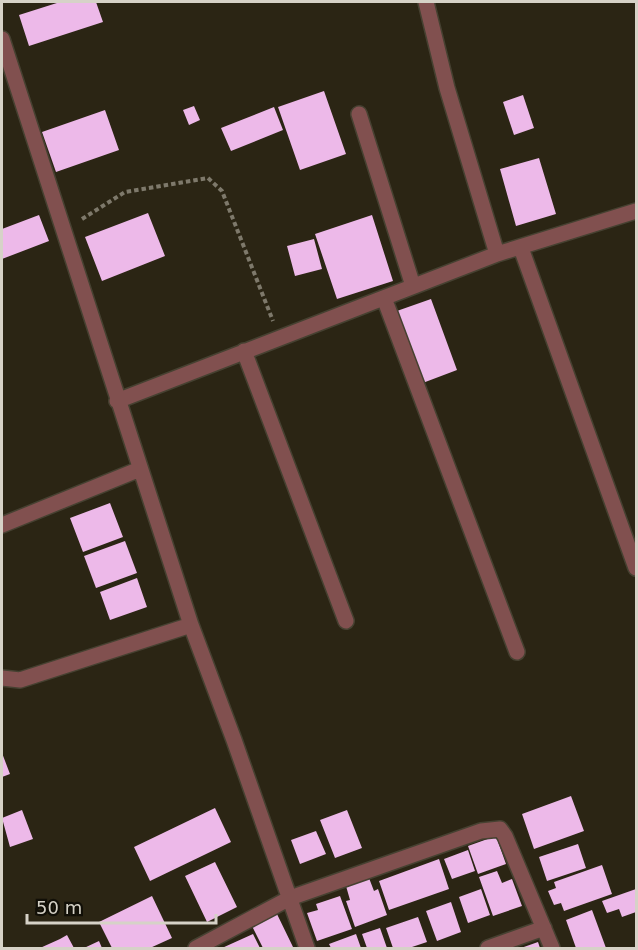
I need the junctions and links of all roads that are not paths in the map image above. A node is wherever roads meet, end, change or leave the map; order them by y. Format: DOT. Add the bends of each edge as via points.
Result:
graph roads {
  1 [pos="426,2"];
  2 [pos="2,39"];
  3 [pos="359,114"];
  4 [pos="636,211"];
  5 [pos="520,248"];
  6 [pos="497,254"];
  7 [pos="413,286"];
  8 [pos="384,298"];
  9 [pos="244,351"];
  10 [pos="117,401"];
  11 [pos="140,469"];
  12 [pos="2,525"];
  13 [pos="636,568"];
  14 [pos="346,621"];
  15 [pos="191,625"];
  16 [pos="517,652"];
  17 [pos="2,678"];
  18 [pos="290,898"];
  19 [pos="544,928"];
  20 [pos="196,948"];
  21 [pos="307,948"];
  22 [pos="488,948"];
  23 [pos="552,948"];
  1 -- 6 [label="street" via="447,88"];
  2 -- 10 [label="street"];
  3 -- 7 [label="street"];
  4 -- 5 [label="street"];
  5 -- 6 [label="street"];
  5 -- 13 [label="street"];
  6 -- 7 [label="street"];
  7 -- 8 [label="street"];
  8 -- 9 [label="street"];
  8 -- 16 [label="street"];
  9 -- 10 [label="street"];
  9 -- 14 [label="street"];
  10 -- 11 [label="street"];
  11 -- 12 [label="street"];
  11 -- 15 [label="street"];
  15 -- 17 [label="street" via="20,680"];
  15 -- 18 [label="street"];
  18 -- 19 [label="street" via="495,829 506,836"];
  18 -- 20 [label="street"];
  18 -- 21 [label="street"];
  19 -- 22 [label="street"];
  19 -- 23 [label="street"];
}
